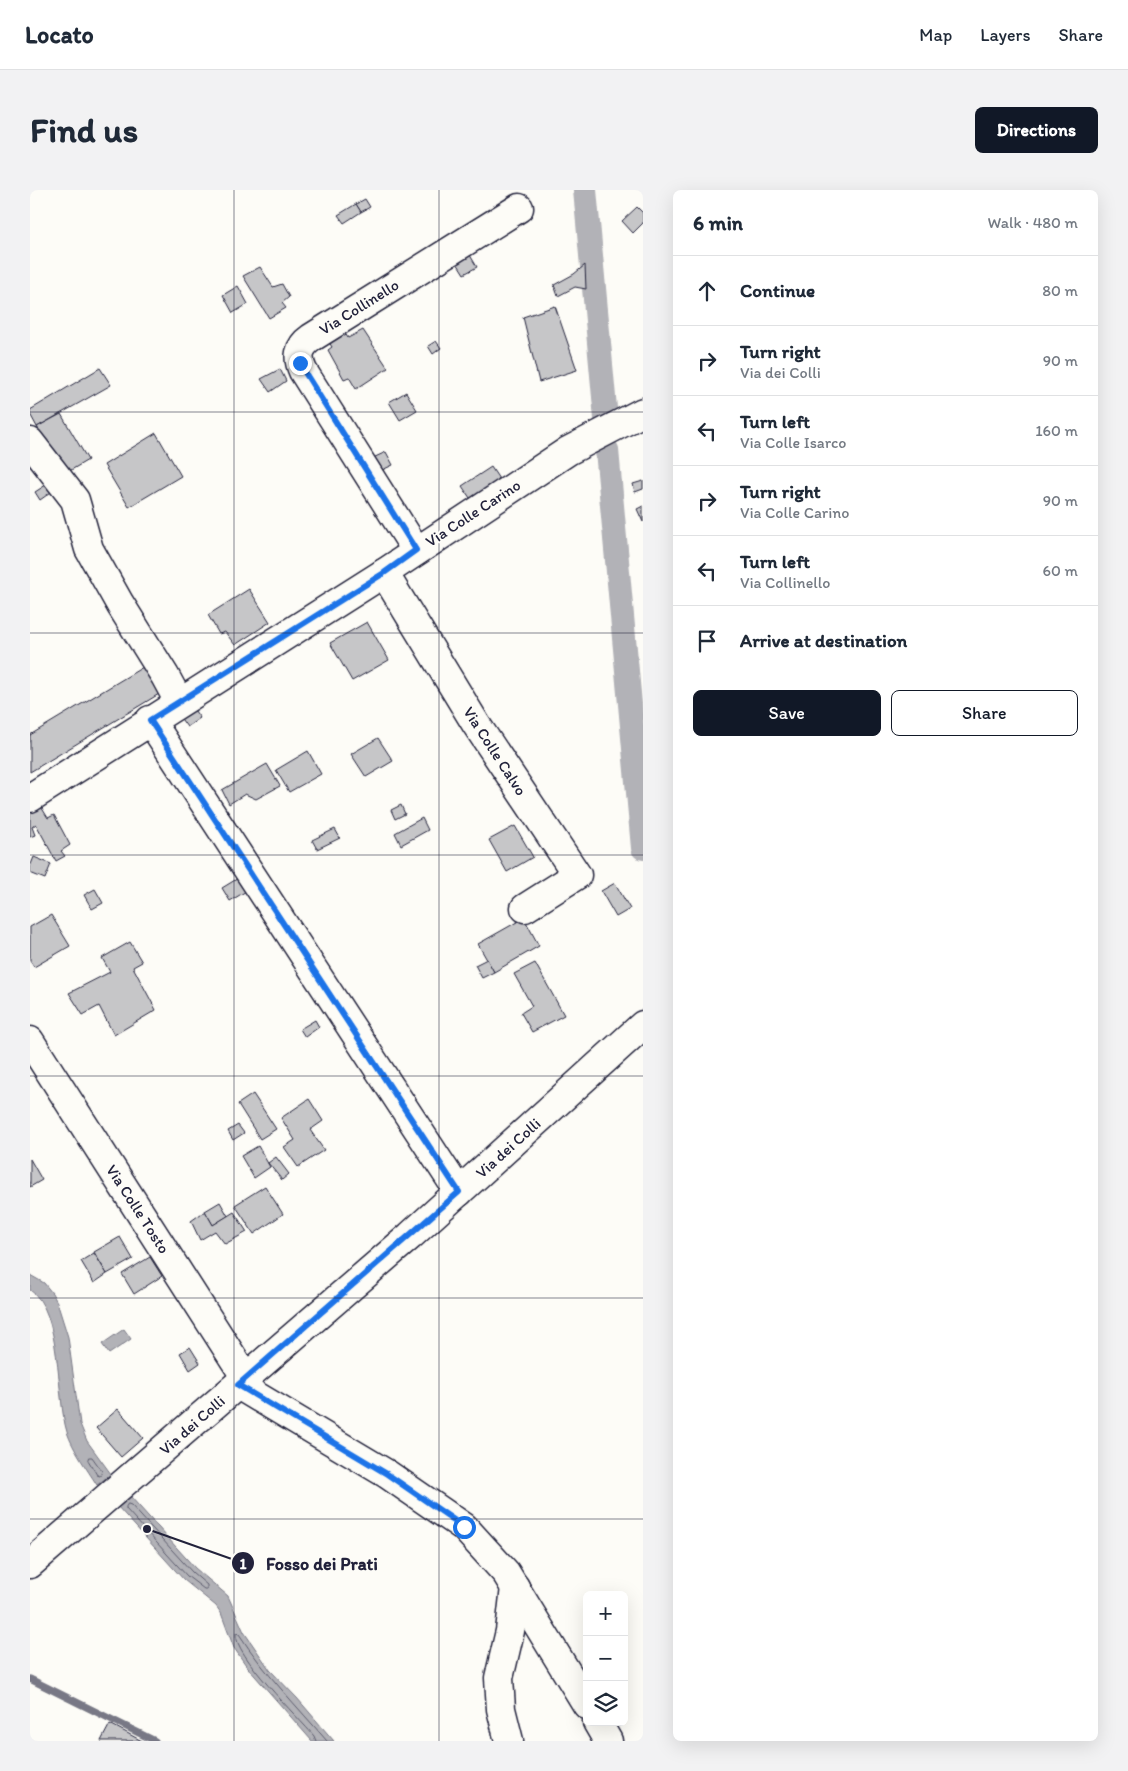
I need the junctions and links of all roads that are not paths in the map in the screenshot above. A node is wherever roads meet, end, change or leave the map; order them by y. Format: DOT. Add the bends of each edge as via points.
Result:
graph roads {
  1 [pos="519,208"];
  2 [pos="643,412"];
  3 [pos="30,442"];
  4 [pos="416,550"];
  5 [pos="384,573"];
  6 [pos="179,702"];
  7 [pos="150,720"];
  8 [pos="30,798"];
  9 [pos="526,908"];
  10 [pos="643,1025"];
  11 [pos="30,1041"];
  12 [pos="459,1192"];
  13 [pos="242,1381"];
  14 [pos="30,1564"];
  15 [pos="515,1587"];
  16 [pos="583,1698"];
  17 [pos="599,1726"];
  18 [pos="509,1741"];
  19 [pos="608,1741"];
  1 -- 4 [label="street, Via Collinello" via="311,338 299,352 304,371"];
  2 -- 4 [label="street, Via Colle Carino" via="568,451"];
  3 -- 6 [label="street" via="75,500 89,549"];
  4 -- 5 [label="street, Via Colle Carino"];
  5 -- 6 [label="street, Via Colle Carino"];
  5 -- 9 [label="street, Via Colle Calvo" via="476,724 577,875"];
  6 -- 7 [label="street, Via Colle Carino"];
  7 -- 8 [label="street, Via Colle Carino"];
  7 -- 12 [label="street"];
  10 -- 12 [label="street, Via dei Colli"];
  11 -- 13 [label="street, Via Colle Tosto"];
  12 -- 13 [label="street, Via dei Colli"];
  13 -- 14 [label="street, Via dei Colli"];
  13 -- 15 [label="street" via="464,1527"];
  15 -- 16 [label="street"];
  15 -- 18 [label="street" via="510,1632 499,1678 501,1709"];
  17 -- 19 [label="street"];
}
